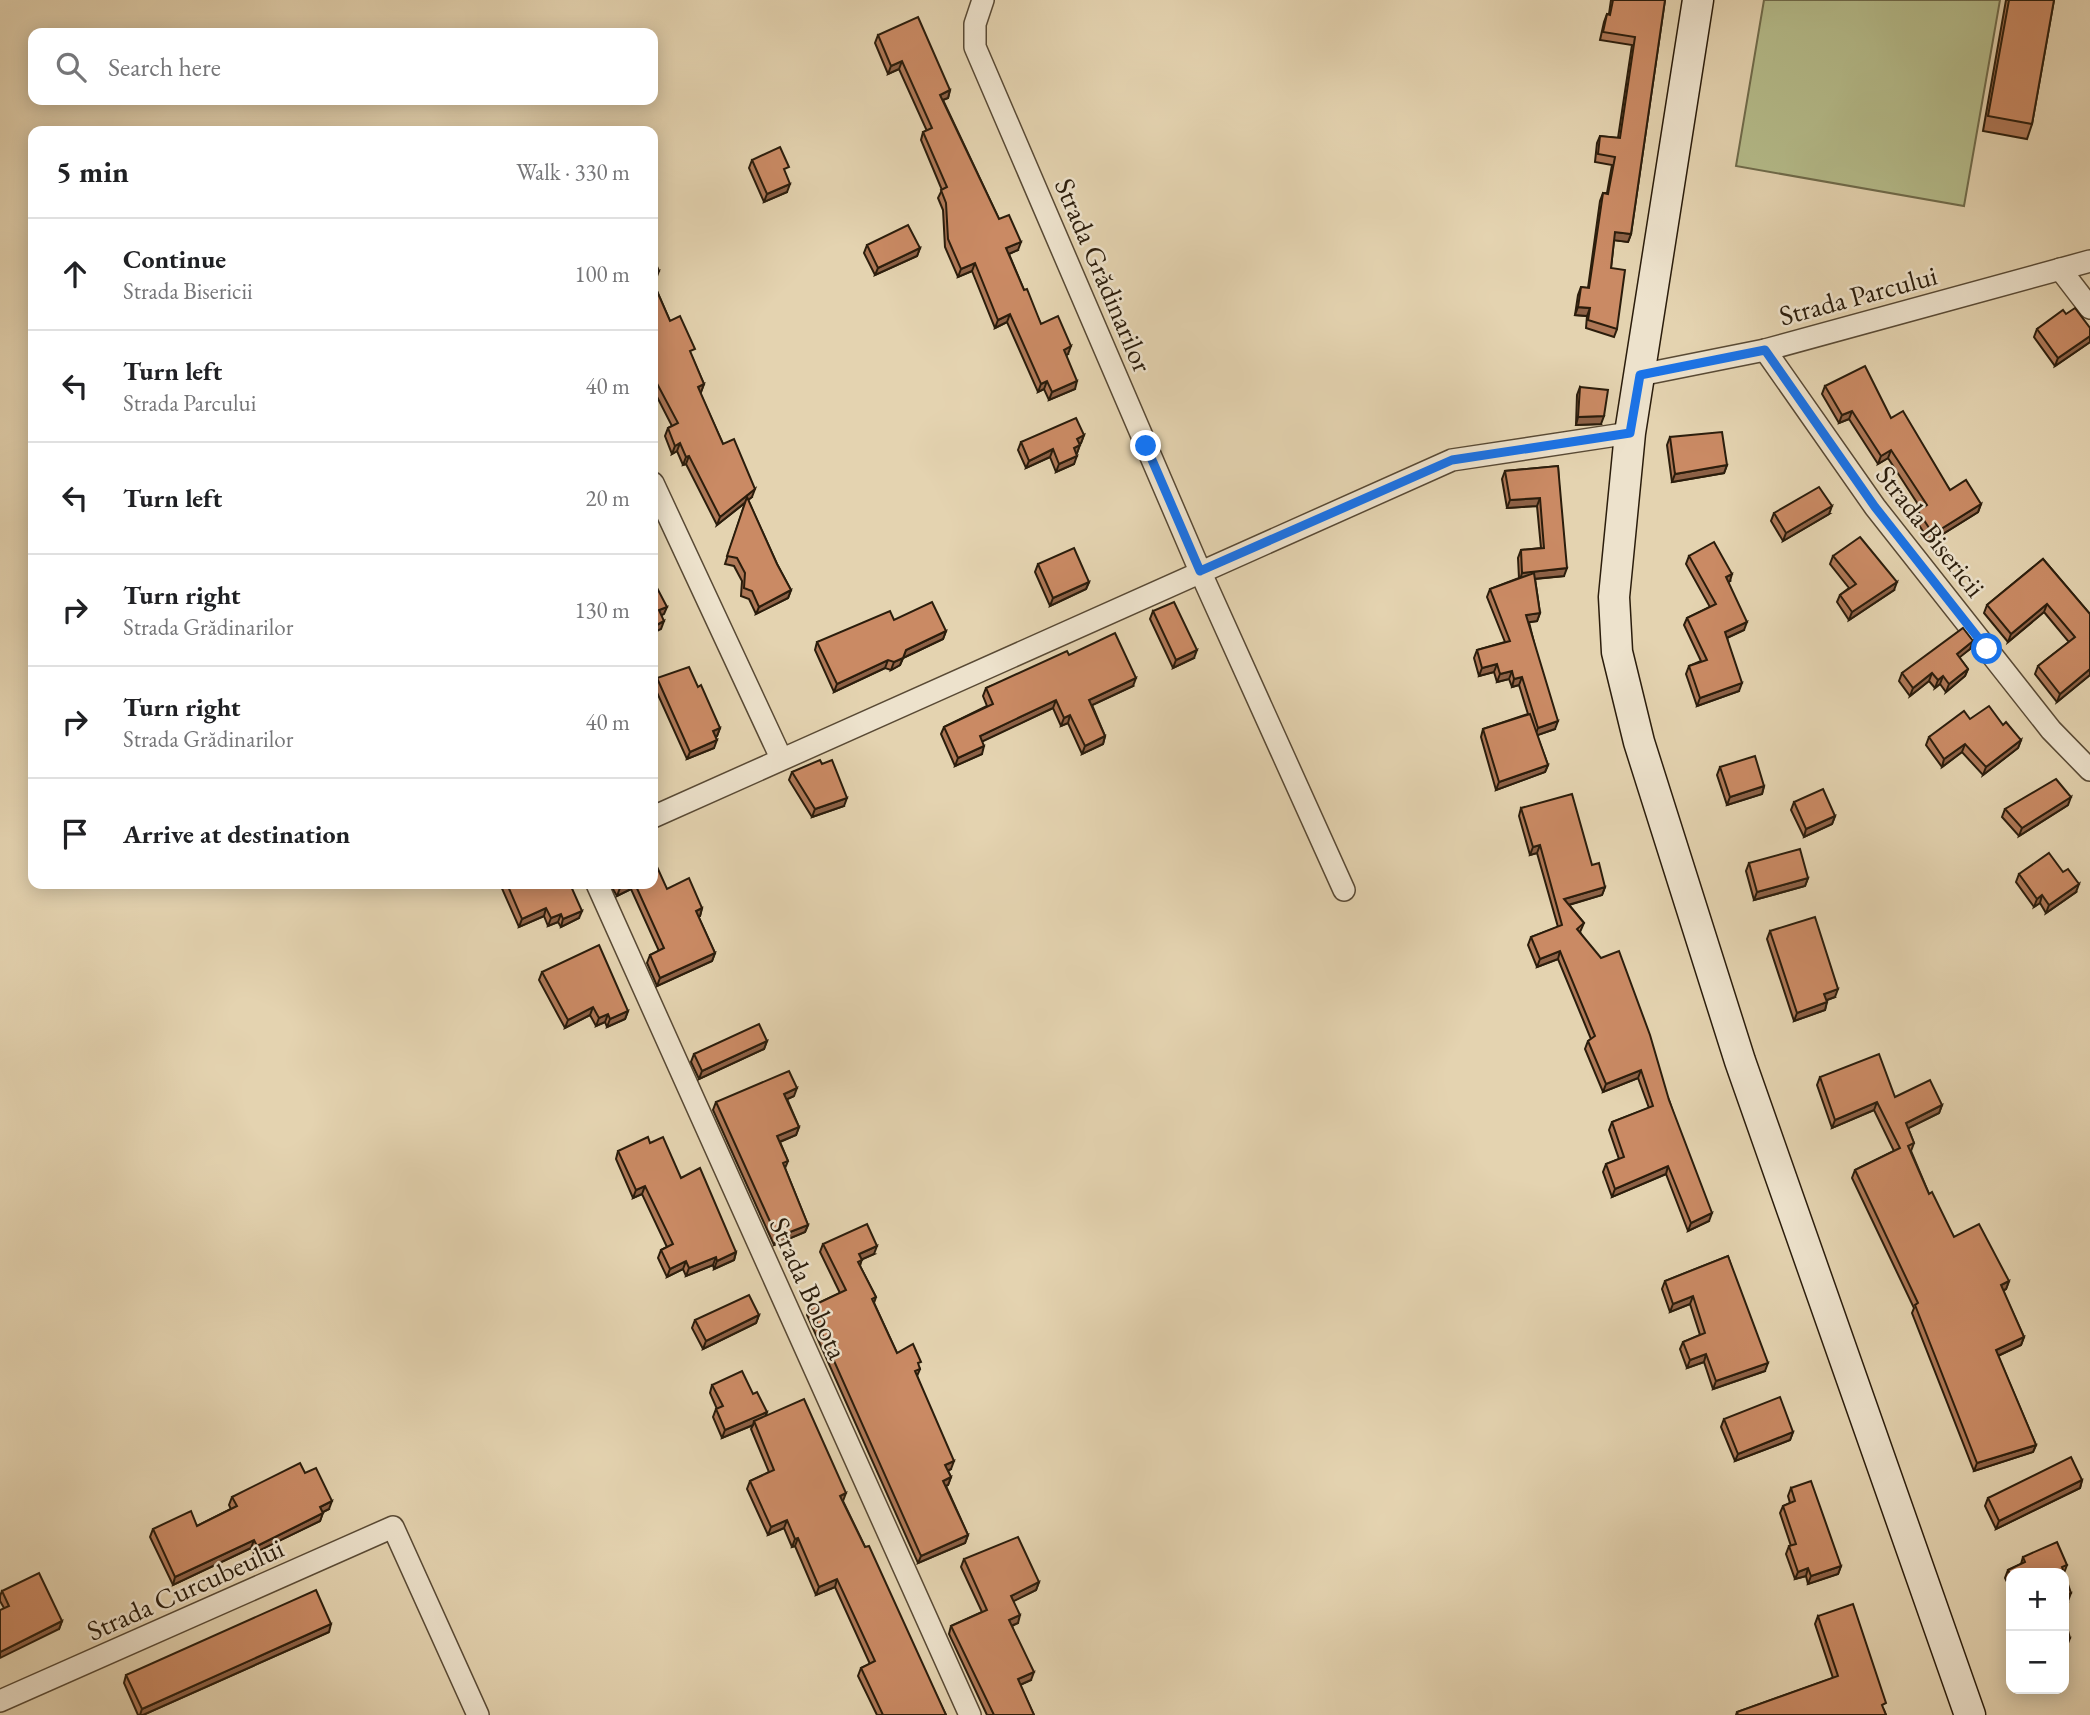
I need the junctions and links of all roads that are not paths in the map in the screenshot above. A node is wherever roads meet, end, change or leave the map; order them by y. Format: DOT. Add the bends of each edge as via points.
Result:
graph roads {
  1 [pos="982,0"];
  2 [pos="1698,0"];
  3 [pos="2090,261"];
  4 [pos="2060,269"];
  5 [pos="2090,308"];
  6 [pos="1765,350"];
  7 [pos="1640,375"];
  8 [pos="1630,433"];
  9 [pos="658,495"];
  10 [pos="1200,571"];
  11 [pos="781,758"];
  12 [pos="2090,770"];
  13 [pos="658,815"];
  14 [pos="599,889"];
  15 [pos="1344,890"];
  16 [pos="0,1701"];
  17 [pos="478,1715"];
  18 [pos="970,1715"];
  19 [pos="1970,1715"];
  1 -- 10 [label="street, Strada Grădinarilor" via="975,47"];
  2 -- 7 [label="main road"];
  3 -- 4 [label="street, Strada Parcului"];
  4 -- 5 [label="street"];
  4 -- 6 [label="street, Strada Parcului"];
  6 -- 7 [label="street, Strada Parcului"];
  6 -- 12 [label="street, Strada Bisericii" via="1875,507 2051,730"];
  7 -- 8 [label="main road"];
  8 -- 10 [label="street" via="1452,460"];
  8 -- 19 [label="main road" via="1614,597 1617,652 1635,730 1740,1061"];
  9 -- 11 [label="street"];
  10 -- 11 [label="street"];
  10 -- 15 [label="street, Strada Grădinarilor"];
  11 -- 13 [label="street"];
  14 -- 18 [label="street, Strada Bobota"];
  16 -- 17 [label="street, Strada Curcubeului" via="393,1527"];
}
